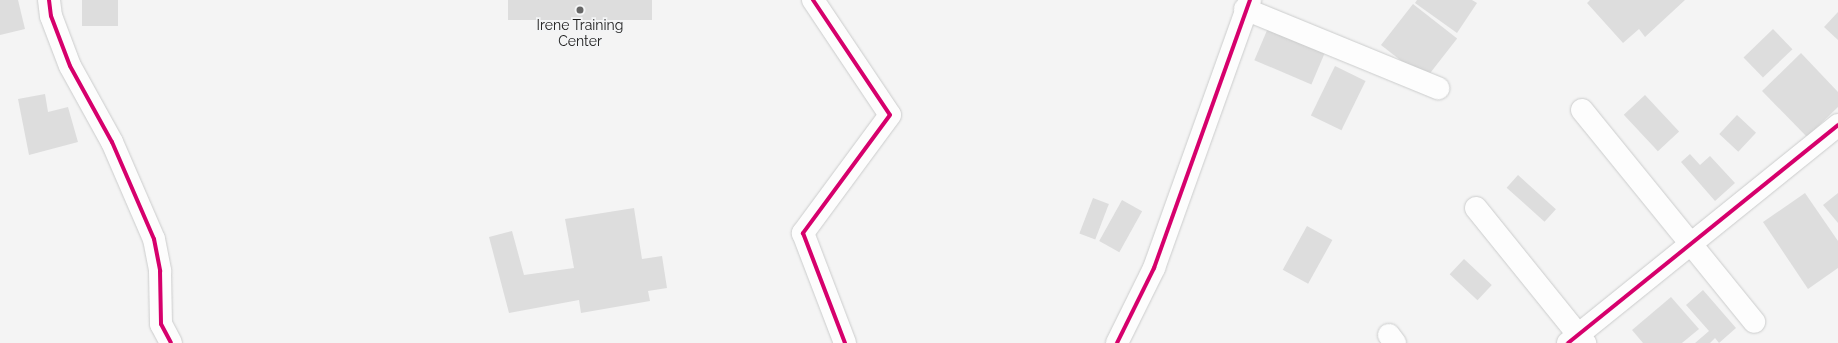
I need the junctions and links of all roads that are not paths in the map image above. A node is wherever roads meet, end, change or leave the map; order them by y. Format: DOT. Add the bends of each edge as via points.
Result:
graph roads {
  1 [pos="49,0"];
  2 [pos="813,0"];
  3 [pos="1248,5"];
  4 [pos="1438,88"];
  5 [pos="1582,110"];
  6 [pos="1838,124"];
  7 [pos="1476,208"];
  8 [pos="1690,246"];
  9 [pos="1754,322"];
  10 [pos="1577,340"];
  11 [pos="171,343"];
  12 [pos="845,343"];
  13 [pos="1117,343"];
  1 -- 11 [label="street" via="51,16 70,66 112,142 154,239 160,271 161,324"];
  2 -- 12 [label="street" via="890,115 803,234"];
  3 -- 4 [label="street"];
  3 -- 13 [label="street" via="1154,268"];
  5 -- 8 [label="street"];
  6 -- 8 [label="street"];
  7 -- 10 [label="street"];
  8 -- 9 [label="street"];
  8 -- 10 [label="street"];
}
